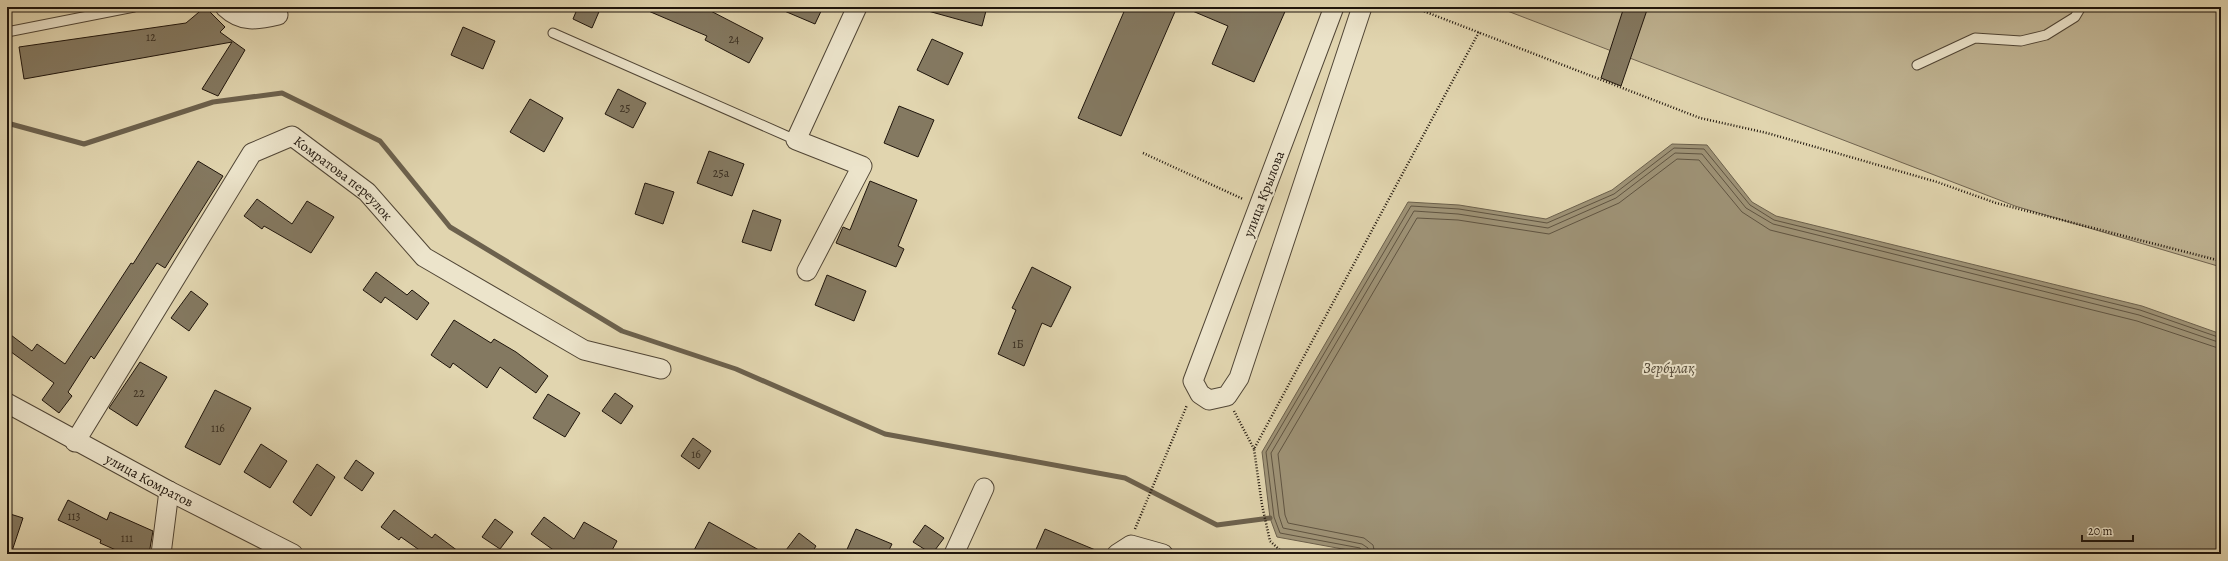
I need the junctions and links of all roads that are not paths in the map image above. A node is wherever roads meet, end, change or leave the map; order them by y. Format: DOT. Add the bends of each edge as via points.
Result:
graph roads {
  1 [pos="134,7"];
  2 [pos="225,7"];
  3 [pos="857,7"];
  4 [pos="1334,7"];
  5 [pos="1362,7"];
  6 [pos="2082,7"];
  7 [pos="278,15"];
  8 [pos="7,32"];
  9 [pos="553,33"];
  10 [pos="1918,66"];
  11 [pos="796,140"];
  12 [pos="806,271"];
  13 [pos="661,368"];
  14 [pos="7,403"];
  15 [pos="76,442"];
  16 [pos="984,488"];
  17 [pos="169,491"];
  18 [pos="161,554"];
  19 [pos="293,554"];
  20 [pos="954,554"];
  21 [pos="1117,554"];
  22 [pos="1163,554"];
  1 -- 8 [label="lane"];
  2 -- 7 [label="street" via="239,17 249,20"];
  3 -- 11 [label="street"];
  4 -- 5 [label="street, улица Крылова" via="1194,381 1200,394 1209,400 1227,396 1239,378"];
  6 -- 10 [label="lane" via="2075,17 2046,35 2021,41 1975,38"];
  9 -- 11 [label="lane"];
  11 -- 12 [label="street" via="862,166"];
  13 -- 15 [label="street, Комратова переулок" via="584,350 424,256 367,192 292,136 252,152"];
  14 -- 15 [label="street, улица Комратов"];
  15 -- 17 [label="street, улица Комратов"];
  16 -- 20 [label="street"];
  17 -- 18 [label="street"];
  17 -- 19 [label="street, улица Комратов"];
  21 -- 22 [label="street" via="1131,545"];
}
